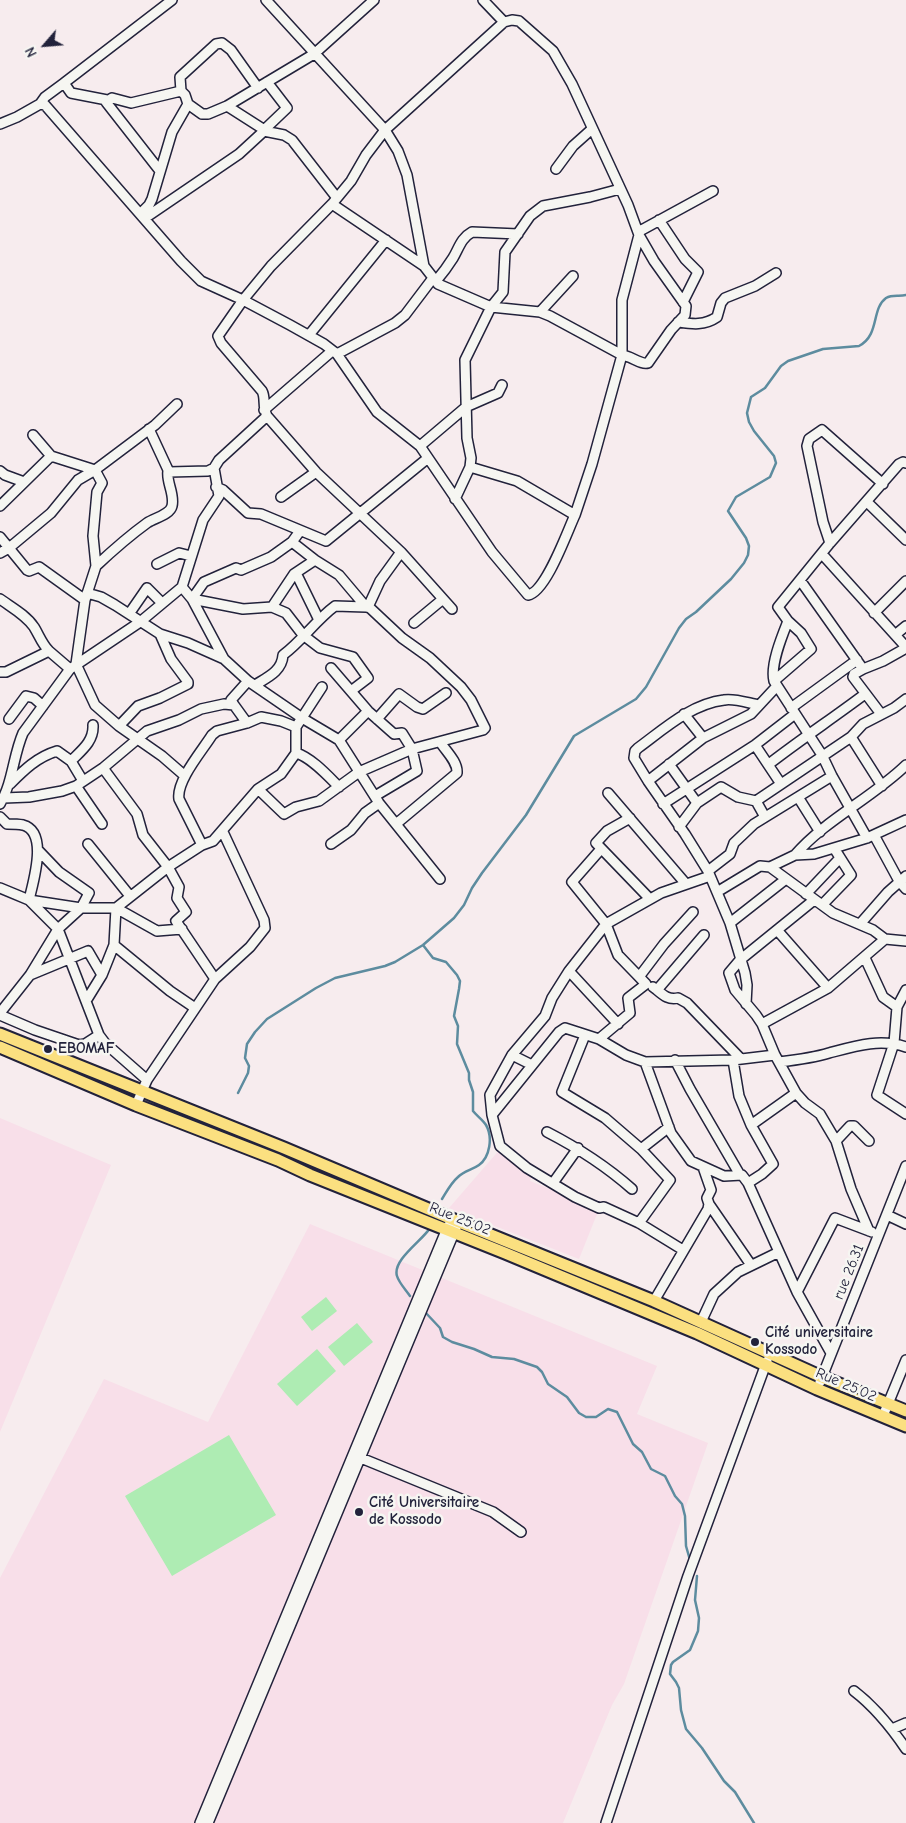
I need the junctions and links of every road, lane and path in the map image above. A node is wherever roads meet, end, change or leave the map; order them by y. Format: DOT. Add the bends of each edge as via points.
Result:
graph roads {
  1 [pos="172,0"];
  2 [pos="266,0"];
  3 [pos="374,0"];
  4 [pos="483,0"];
  5 [pos="504,22"];
  6 [pos="314,54"];
  7 [pos="267,82"];
  8 [pos="64,83"];
  9 [pos="258,88"];
  10 [pos="181,91"];
  11 [pos="107,100"];
  12 [pos="40,104"];
  13 [pos="188,104"];
  14 [pos="227,106"];
  15 [pos="0,124"];
  16 [pos="592,129"];
  17 [pos="264,130"];
  18 [pos="385,130"];
  19 [pos="556,169"];
  20 [pos="160,171"];
  21 [pos="620,189"];
  22 [pos="713,191"];
  23 [pos="335,201"];
  24 [pos="143,216"];
  25 [pos="659,220"];
  26 [pos="518,234"];
  27 [pos="639,234"];
  28 [pos="386,240"];
  29 [pos="424,266"];
  30 [pos="776,273"];
  31 [pos="573,276"];
  32 [pos="434,280"];
  33 [pos="243,300"];
  34 [pos="683,302"];
  35 [pos="492,306"];
  36 [pos="540,312"];
  37 [pos="678,322"];
  38 [pos="309,335"];
  39 [pos="335,353"];
  40 [pos="622,355"];
  41 [pos="502,385"];
  42 [pos="177,404"];
  43 [pos="466,407"];
  44 [pos="265,413"];
  45 [pos="149,429"];
  46 [pos="33,435"];
  47 [pos="420,446"];
  48 [pos="51,456"];
  49 [pos="428,458"];
  50 [pos="906,463"];
  51 [pos="470,467"];
  52 [pos="214,468"];
  53 [pos="95,470"];
  54 [pos="0,471"];
  55 [pos="168,471"];
  56 [pos="316,472"];
  57 [pos="24,482"];
  58 [pos="883,484"];
  59 [pos="216,487"];
  60 [pos="281,497"];
  61 [pos="455,499"];
  62 [pos="867,502"];
  63 [pos="0,506"];
  64 [pos="361,514"];
  65 [pos="575,515"];
  66 [pos="300,531"];
  67 [pos="0,537"];
  68 [pos="906,540"];
  69 [pos="292,542"];
  70 [pos="830,543"];
  71 [pos="9,548"];
  72 [pos="401,552"];
  73 [pos="0,553"];
  74 [pos="822,554"];
  75 [pos="191,556"];
  76 [pos="315,560"];
  77 [pos="157,564"];
  78 [pos="96,566"];
  79 [pos="296,572"];
  80 [pos="800,580"];
  81 [pos="906,581"];
  82 [pos="182,587"];
  83 [pos="86,596"];
  84 [pos="0,599"];
  85 [pos="443,599"];
  86 [pos="192,600"];
  87 [pos="162,603"];
  88 [pos="272,607"];
  89 [pos="367,607"];
  90 [pos="452,609"];
  91 [pos="874,613"];
  92 [pos="128,614"];
  93 [pos="319,620"];
  94 [pos="788,621"];
  95 [pos="140,622"];
  96 [pos="414,623"];
  97 [pos="906,626"];
  98 [pos="160,634"];
  99 [pos="303,635"];
  100 [pos="895,635"];
  101 [pos="906,648"];
  102 [pos="49,651"];
  103 [pos="224,659"];
  104 [pos="857,660"];
  105 [pos="73,667"];
  106 [pos="330,668"];
  107 [pos="863,669"];
  108 [pos="0,672"];
  109 [pos="252,683"];
  110 [pos="776,684"];
  111 [pos="322,688"];
  112 [pos="351,691"];
  113 [pos="446,693"];
  114 [pos="865,694"];
  115 [pos="906,700"];
  116 [pos="234,705"];
  117 [pos="759,705"];
  118 [pos="43,706"];
  119 [pos="368,711"];
  120 [pos="793,711"];
  121 [pos="684,714"];
  122 [pos="881,714"];
  123 [pos="302,718"];
  124 [pos="9,719"];
  125 [pos="376,719"];
  126 [pos="248,724"];
  127 [pos="93,725"];
  128 [pos="119,726"];
  129 [pos="296,727"];
  130 [pos="809,735"];
  131 [pos="851,737"];
  132 [pos="703,738"];
  133 [pos="138,740"];
  134 [pos="339,740"];
  135 [pos="440,742"];
  136 [pos="755,745"];
  137 [pos="412,749"];
  138 [pos="296,753"];
  139 [pos="822,755"];
  140 [pos="71,761"];
  141 [pos="669,764"];
  142 [pos="769,764"];
  143 [pos="906,765"];
  144 [pos="103,768"];
  145 [pos="359,772"];
  146 [pos="185,776"];
  147 [pos="832,776"];
  148 [pos="648,781"];
  149 [pos="10,784"];
  150 [pos="79,784"];
  151 [pos="781,784"];
  152 [pos="882,786"];
  153 [pos="339,788"];
  154 [pos="258,789"];
  155 [pos="686,789"];
  156 [pos="608,793"];
  157 [pos="798,797"];
  158 [pos="377,800"];
  159 [pos="2,801"];
  160 [pos="756,801"];
  161 [pos="697,803"];
  162 [pos="663,804"];
  163 [pos="851,809"];
  164 [pos="0,817"];
  165 [pos="765,817"];
  166 [pos="630,818"];
  167 [pos="906,820"];
  168 [pos="102,824"];
  169 [pos="396,824"];
  170 [pos="680,827"];
  171 [pos="223,832"];
  172 [pos="820,832"];
  173 [pos="871,836"];
  174 [pos="88,844"];
  175 [pos="331,844"];
  176 [pos="202,845"];
  177 [pos="834,848"];
  178 [pos="601,849"];
  179 [pos="38,850"];
  180 [pos="795,856"];
  181 [pos="840,858"];
  182 [pos="168,867"];
  183 [pos="770,868"];
  184 [pos="709,874"];
  185 [pos="440,879"];
  186 [pos="786,879"];
  187 [pos="903,879"];
  188 [pos="686,884"];
  189 [pos="0,888"];
  190 [pos="906,889"];
  191 [pos="716,892"];
  192 [pos="806,894"];
  193 [pos="130,896"];
  194 [pos="650,899"];
  195 [pos="29,900"];
  196 [pos="818,903"];
  197 [pos="81,908"];
  198 [pos="116,908"];
  199 [pos="693,912"];
  200 [pos="730,923"];
  201 [pos="606,924"];
  202 [pos="860,924"];
  203 [pos="58,929"];
  204 [pos="182,929"];
  205 [pos="777,930"];
  206 [pos="704,935"];
  207 [pos="885,939"];
  208 [pos="906,941"];
  209 [pos="114,945"];
  210 [pos="68,958"];
  211 [pos="865,958"];
  212 [pos="740,960"];
  213 [pos="569,972"];
  214 [pos="30,975"];
  215 [pos="102,975"];
  216 [pos="639,976"];
  217 [pos="215,979"];
  218 [pos="646,984"];
  219 [pos="828,988"];
  220 [pos="657,990"];
  221 [pos="906,990"];
  222 [pos="86,1001"];
  223 [pos="746,1004"];
  224 [pos="195,1008"];
  225 [pos="897,1008"];
  226 [pos="0,1014"];
  227 [pos="618,1024"];
  228 [pos="762,1024"];
  229 [pos="35,1030"];
  230 [pos="0,1034"];
  231 [pos="99,1035"];
  232 [pos="585,1035"];
  233 [pos="599,1040"];
  234 [pos="894,1043"];
  235 [pos="28,1046"];
  236 [pos="0,1047"];
  237 [pos="906,1047"];
  238 [pos="512,1055"];
  239 [pos="777,1058"];
  240 [pos="737,1059"];
  241 [pos="675,1060"];
  242 [pos="645,1062"];
  243 [pos="532,1065"];
  244 [pos="145,1085"];
  245 [pos="796,1093"];
  246 [pos="136,1105"];
  247 [pos="906,1114"];
  248 [pos="492,1115"];
  249 [pos="751,1124"];
  250 [pos="669,1127"];
  251 [pos="547,1132"];
  252 [pos="836,1141"];
  253 [pos="869,1141"];
  254 [pos="578,1148"];
  255 [pos="641,1149"];
  256 [pos="906,1166"];
  257 [pos="703,1167"];
  258 [pos="740,1174"];
  259 [pos="553,1183"];
  260 [pos="748,1183"];
  261 [pos="632,1189"];
  262 [pos="709,1204"];
  263 [pos="887,1215"];
  264 [pos="455,1220"];
  265 [pos="639,1223"];
  266 [pos="906,1224"];
  267 [pos="869,1231"];
  268 [pos="450,1232"];
  269 [pos="880,1235"];
  270 [pos="682,1250"];
  271 [pos="779,1252"];
  272 [pos="751,1265"];
  273 [pos="797,1292"];
  274 [pos="654,1301"];
  275 [pos="702,1322"];
  276 [pos="831,1353"];
  277 [pos="770,1354"];
  278 [pos="906,1360"];
  279 [pos="766,1366"];
  280 [pos="822,1377"];
  281 [pos="817,1389"];
  282 [pos="888,1404"];
  283 [pos="906,1411"];
  284 [pos="883,1416"];
  285 [pos="906,1426"];
  286 [pos="357,1456"];
  287 [pos="521,1532"];
  288 [pos="854,1691"];
  289 [pos="906,1723"];
  290 [pos="892,1729"];
  291 [pos="906,1749"];
  292 [pos="200,1823"];
  293 [pos="208,1823"];
  294 [pos="606,1823"];
  1 -- 8 [label="street"];
  2 -- 6 [label="street"];
  3 -- 6 [label="street"];
  4 -- 5 [label="street"];
  5 -- 16 [label="street" via="519,21 553,51"];
  5 -- 18 [label="street"];
  6 -- 7 [label="street"];
  6 -- 18 [label="street"];
  7 -- 9 [label="street"];
  7 -- 17 [label="street" via="287,108"];
  8 -- 11 [label="street" via="71,93"];
  8 -- 12 [label="street"];
  9 -- 10 [label="street" via="231,50 222,43 216,44 181,75"];
  9 -- 14 [label="street"];
  10 -- 11 [label="street" via="131,103 112,98"];
  10 -- 13 [label="street"];
  11 -- 20 [label="street"];
  12 -- 15 [label="street"];
  12 -- 24 [label="street" via="45,104"];
  13 -- 14 [label="street" via="204,114"];
  13 -- 20 [label="street" via="172,132"];
  14 -- 17 [label="street"];
  16 -- 19 [label="street" via="573,146"];
  16 -- 21 [label="street"];
  17 -- 23 [label="street" via="292,140"];
  17 -- 24 [label="street" via="239,154"];
  18 -- 23 [label="street"];
  18 -- 29 [label="street" via="407,175"];
  20 -- 24 [label="street"];
  21 -- 26 [label="street" via="543,206 533,212"];
  21 -- 27 [label="street"];
  22 -- 25 [label="street"];
  23 -- 28 [label="street"];
  23 -- 33 [label="street" via="270,266"];
  24 -- 33 [label="street" via="201,281"];
  25 -- 27 [label="street"];
  25 -- 34 [label="street" via="698,272"];
  26 -- 32 [label="street" via="472,232 460,242 454,257"];
  26 -- 35 [label="street" via="505,252 504,290"];
  27 -- 34 [label="street"];
  27 -- 40 [label="street" via="622,300"];
  28 -- 29 [label="street"];
  28 -- 38 [label="street"];
  29 -- 32 [label="street"];
  30 -- 37 [label="street" via="725,298 717,318 708,323"];
  31 -- 36 [label="street"];
  32 -- 35 [label="street"];
  32 -- 39 [label="street" via="395,323"];
  33 -- 38 [label="street"];
  33 -- 44 [label="street" via="218,339 264,394"];
  34 -- 37 [label="street" via="687,310"];
  35 -- 36 [label="street"];
  35 -- 43 [label="street" via="465,360"];
  36 -- 40 [label="street"];
  37 -- 40 [label="street" via="647,364"];
  38 -- 39 [label="street"];
  39 -- 44 [label="street"];
  39 -- 47 [label="street" via="377,412"];
  40 -- 65 [label="street"];
  41 -- 43 [label="street" via="498,393"];
  42 -- 45 [label="street"];
  43 -- 47 [label="street"];
  43 -- 51 [label="street"];
  44 -- 52 [label="street"];
  44 -- 56 [label="street"];
  45 -- 53 [label="street"];
  45 -- 55 [label="street"];
  46 -- 48 [label="street"];
  47 -- 49 [label="street"];
  48 -- 53 [label="street"];
  48 -- 57 [label="street"];
  49 -- 61 [label="street"];
  49 -- 64 [label="street"];
  50 -- 58 [label="street" via="899,464"];
  51 -- 61 [label="street"];
  51 -- 65 [label="street" via="517,481"];
  52 -- 55 [label="street" via="208,471"];
  52 -- 59 [label="street"];
  53 -- 71 [label="street" via="78,480 51,512"];
  53 -- 78 [label="street" via="102,483 97,492 94,527"];
  54 -- 57 [label="street"];
  55 -- 78 [label="street" via="172,499 170,511 127,538"];
  56 -- 60 [label="street"];
  56 -- 64 [label="street"];
  57 -- 63 [label="street"];
  58 -- 62 [label="street"];
  58 -- 70 [label="street" via="823,431 809,439 807,446"];
  59 -- 66 [label="street" via="248,513 262,514"];
  59 -- 75 [label="street" via="219,496 203,520"];
  61 -- 65 [label="street" via="492,552 528,594 533,593 548,574"];
  62 -- 68 [label="street"];
  62 -- 70 [label="street"];
  64 -- 66 [label="street" via="326,541"];
  64 -- 72 [label="street"];
  66 -- 69 [label="street"];
  67 -- 71 [label="street"];
  69 -- 76 [label="street"];
  69 -- 86 [label="street" via="271,557 204,582"];
  70 -- 74 [label="street"];
  71 -- 73 [label="street"];
  71 -- 83 [label="street" via="27,570 39,568"];
  72 -- 85 [label="street"];
  72 -- 89 [label="street" via="380,581"];
  74 -- 80 [label="street"];
  74 -- 91 [label="street"];
  75 -- 77 [label="street" via="180,553"];
  75 -- 82 [label="street"];
  76 -- 79 [label="street"];
  76 -- 89 [label="street" via="339,575"];
  78 -- 83 [label="street"];
  79 -- 88 [label="street"];
  79 -- 93 [label="street"];
  80 -- 94 [label="street" via="779,605"];
  80 -- 104 [label="street"];
  81 -- 91 [label="street"];
  82 -- 86 [label="street"];
  82 -- 87 [label="street"];
  83 -- 92 [label="street" via="100,597"];
  83 -- 105 [label="street"];
  84 -- 102 [label="street" via="33,626"];
  85 -- 90 [label="street"];
  85 -- 96 [label="street"];
  86 -- 88 [label="street" via="243,609"];
  86 -- 103 [label="street"];
  87 -- 92 [label="street" via="147,588"];
  87 -- 95 [label="street"];
  88 -- 99 [label="street" via="286,613"];
  89 -- 93 [label="street" via="335,606"];
  89 -- 135 [label="street" via="430,658 471,700 483,730"];
  91 -- 100 [label="street"];
  92 -- 95 [label="street"];
  93 -- 99 [label="street"];
  94 -- 110 [label="street" via="772,672"];
  94 -- 110 [label="street" via="811,649"];
  95 -- 98 [label="street"];
  95 -- 105 [label="street"];
  97 -- 100 [label="street"];
  98 -- 103 [label="street"];
  98 -- 128 [label="street" via="171,659 188,683 138,706"];
  99 -- 109 [label="street" via="283,655 276,671"];
  99 -- 112 [label="street" via="320,648 353,657 368,678"];
  100 -- 101 [label="street"];
  101 -- 107 [label="street"];
  102 -- 105 [label="street"];
  102 -- 108 [label="street"];
  103 -- 109 [label="street"];
  104 -- 107 [label="street"];
  104 -- 120 [label="street"];
  105 -- 118 [label="street"];
  105 -- 128 [label="street" via="93,703"];
  106 -- 112 [label="street"];
  107 -- 114 [label="street" via="853,677"];
  109 -- 116 [label="street" via="231,700"];
  109 -- 123 [label="street"];
  110 -- 117 [label="street"];
  110 -- 120 [label="street"];
  111 -- 123 [label="street"];
  112 -- 119 [label="street"];
  113 -- 125 [label="street" via="423,709 399,694"];
  114 -- 122 [label="street"];
  114 -- 130 [label="street"];
  115 -- 122 [label="street"];
  116 -- 126 [label="street"];
  116 -- 133 [label="street" via="202,709 147,731"];
  117 -- 121 [label="street" via="725,699"];
  117 -- 132 [label="street" via="747,716"];
  118 -- 124 [label="street" via="26,696"];
  118 -- 149 [label="street" via="23,733"];
  119 -- 125 [label="street"];
  119 -- 134 [label="street"];
  120 -- 130 [label="street"];
  120 -- 136 [label="street"];
  121 -- 132 [label="street"];
  121 -- 148 [label="street" via="635,751 634,758"];
  122 -- 131 [label="street" via="863,724"];
  123 -- 129 [label="street"];
  123 -- 134 [label="street"];
  125 -- 137 [label="street" via="394,734 402,733"];
  126 -- 129 [label="street" via="261,717"];
  126 -- 146 [label="street" via="213,733"];
  127 -- 140 [label="street" via="94,733 88,744"];
  128 -- 133 [label="street"];
  129 -- 138 [label="street"];
  130 -- 139 [label="street"];
  130 -- 142 [label="street"];
  131 -- 139 [label="street"];
  131 -- 152 [label="street"];
  132 -- 141 [label="street"];
  133 -- 144 [label="street"];
  133 -- 146 [label="street"];
  134 -- 145 [label="street"];
  135 -- 137 [label="street"];
  135 -- 169 [label="street" via="454,762 457,773"];
  136 -- 142 [label="street"];
  136 -- 155 [label="street"];
  137 -- 145 [label="street"];
  137 -- 158 [label="street" via="417,771"];
  138 -- 153 [label="street" via="322,769"];
  138 -- 154 [label="street" via="281,774"];
  139 -- 147 [label="street"];
  139 -- 151 [label="street"];
  140 -- 149 [label="street" via="55,752 31,763"];
  140 -- 150 [label="street"];
  141 -- 148 [label="street"];
  141 -- 155 [label="street"];
  142 -- 151 [label="street"];
  143 -- 152 [label="street"];
  144 -- 150 [label="street"];
  144 -- 182 [label="street" via="137,814 144,835"];
  145 -- 153 [label="street"];
  145 -- 158 [label="street"];
  146 -- 176 [label="street" via="179,786 179,799"];
  147 -- 157 [label="street"];
  147 -- 163 [label="street"];
  148 -- 162 [label="street"];
  149 -- 159 [label="street"];
  150 -- 159 [label="street" via="62,791"];
  150 -- 168 [label="street"];
  151 -- 160 [label="street"];
  152 -- 163 [label="street"];
  153 -- 154 [label="street" via="318,801 284,814"];
  154 -- 171 [label="street"];
  155 -- 161 [label="street"];
  155 -- 162 [label="street"];
  156 -- 166 [label="street"];
  157 -- 165 [label="street"];
  157 -- 172 [label="street"];
  158 -- 169 [label="street"];
  158 -- 175 [label="street" via="351,830"];
  160 -- 161 [label="street" via="738,797 722,787"];
  160 -- 165 [label="street"];
  161 -- 170 [label="street"];
  162 -- 170 [label="street"];
  163 -- 172 [label="street"];
  163 -- 173 [label="street"];
  164 -- 179 [label="street" via="7,824 24,825 31,830"];
  165 -- 184 [label="street" via="734,843 730,854"];
  166 -- 178 [label="street" via="607,831 596,842"];
  166 -- 188 [label="street"];
  167 -- 173 [label="street"];
  169 -- 185 [label="street"];
  170 -- 184 [label="street"];
  171 -- 176 [label="street" via="214,841"];
  171 -- 217 [label="street" via="265,925 250,948"];
  172 -- 180 [label="street"];
  173 -- 177 [label="street"];
  173 -- 187 [label="street"];
  174 -- 193 [label="street"];
  176 -- 182 [label="street"];
  177 -- 180 [label="street"];
  177 -- 181 [label="street"];
  178 -- 194 [label="street"];
  178 -- 201 [label="street" via="572,882"];
  179 -- 195 [label="street"];
  179 -- 197 [label="street" via="59,872 89,893"];
  180 -- 183 [label="street"];
  181 -- 192 [label="street"];
  181 -- 196 [label="street" via="850,875"];
  182 -- 193 [label="street"];
  182 -- 204 [label="street" via="180,887 177,898 186,912 176,921"];
  183 -- 186 [label="street"];
  183 -- 191 [label="street" via="760,866"];
  184 -- 188 [label="street"];
  184 -- 191 [label="street"];
  186 -- 192 [label="street"];
  186 -- 200 [label="street"];
  187 -- 190 [label="street"];
  187 -- 202 [label="street"];
  188 -- 194 [label="street"];
  189 -- 195 [label="street"];
  191 -- 200 [label="street"];
  192 -- 196 [label="street"];
  193 -- 198 [label="street"];
  194 -- 201 [label="street"];
  195 -- 197 [label="street"];
  195 -- 203 [label="street"];
  196 -- 202 [label="street"];
  196 -- 205 [label="street"];
  197 -- 198 [label="street"];
  197 -- 203 [label="street"];
  198 -- 204 [label="street" via="157,931"];
  198 -- 209 [label="street"];
  199 -- 216 [label="street"];
  200 -- 212 [label="street"];
  201 -- 213 [label="street"];
  201 -- 216 [label="street" via="618,954"];
  202 -- 207 [label="street"];
  203 -- 210 [label="street"];
  203 -- 214 [label="street"];
  204 -- 217 [label="street"];
  205 -- 212 [label="street"];
  205 -- 219 [label="street"];
  206 -- 220 [label="street"];
  207 -- 208 [label="street"];
  207 -- 211 [label="street"];
  209 -- 215 [label="street"];
  209 -- 224 [label="street"];
  210 -- 214 [label="street"];
  210 -- 215 [label="street" via="88,950"];
  210 -- 222 [label="street"];
  211 -- 219 [label="street"];
  211 -- 225 [label="street" via="883,997"];
  212 -- 223 [label="street" via="747,980"];
  212 -- 223 [label="street" via="729,973 733,986"];
  213 -- 227 [label="street"];
  213 -- 238 [label="street" via="545,1016"];
  214 -- 226 [label="street"];
  215 -- 222 [label="street"];
  216 -- 218 [label="street"];
  217 -- 224 [label="street"];
  218 -- 220 [label="street"];
  218 -- 227 [label="street" via="628,998 630,1013"];
  219 -- 228 [label="street"];
  220 -- 240 [label="street" via="664,997 678,998 686,1003"];
  221 -- 225 [label="street"];
  222 -- 231 [label="street"];
  223 -- 228 [label="street"];
  224 -- 244 [label="street"];
  225 -- 234 [label="street"];
  226 -- 229 [label="street"];
  227 -- 233 [label="street"];
  228 -- 239 [label="street"];
  229 -- 231 [label="street" via="79,1045"];
  229 -- 235 [label="street"];
  230 -- 235 [label="main road, Rue 25.02"];
  231 -- 244 [label="street"];
  232 -- 233 [label="street"];
  232 -- 243 [label="street" via="563,1029"];
  232 -- 255 [label="street" via="562,1092 605,1118"];
  233 -- 242 [label="street"];
  234 -- 237 [label="street"];
  234 -- 239 [label="street" via="852,1046 806,1058"];
  234 -- 247 [label="street" via="877,1095"];
  235 -- 244 [label="main road, Rue 25.02"];
  236 -- 246 [label="main road, Rue 25.02"];
  238 -- 243 [label="street"];
  238 -- 248 [label="street" via="490,1094"];
  239 -- 240 [label="street"];
  239 -- 245 [label="street"];
  240 -- 241 [label="street"];
  240 -- 249 [label="street" via="737,1090"];
  241 -- 242 [label="street"];
  241 -- 258 [label="street"];
  242 -- 250 [label="street"];
  243 -- 248 [label="street"];
  244 -- 246 [label="street"];
  244 -- 264 [label="main road, Rue 25.02"];
  245 -- 249 [label="street"];
  245 -- 252 [label="street" via="820,1114"];
  246 -- 268 [label="main road, Rue 25.02"];
  248 -- 259 [label="street" via="500,1146 527,1168"];
  249 -- 260 [label="street" via="773,1164"];
  250 -- 255 [label="street"];
  250 -- 257 [label="street" via="691,1161"];
  251 -- 254 [label="street"];
  252 -- 253 [label="street" via="850,1126 854,1126"];
  252 -- 267 [label="street" via="857,1207"];
  254 -- 259 [label="street"];
  254 -- 261 [label="street"];
  255 -- 265 [label="street" via="670,1180"];
  256 -- 263 [label="street, rue 26.31"];
  257 -- 258 [label="street" via="724,1176"];
  257 -- 262 [label="street" via="711,1190 707,1198"];
  258 -- 260 [label="street"];
  259 -- 265 [label="street" via="593,1206 604,1207"];
  260 -- 271 [label="street"];
  262 -- 270 [label="street"];
  262 -- 272 [label="street"];
  263 -- 266 [label="street"];
  263 -- 269 [label="street, rue 26.31"];
  264 -- 268 [label="street"];
  264 -- 274 [label="main road, Rue 25.02"];
  265 -- 270 [label="street"];
  267 -- 269 [label="street"];
  267 -- 273 [label="street" via="835,1218"];
  268 -- 279 [label="main road, Rue 25.02" via="697,1333"];
  268 -- 286 [label="street"];
  269 -- 276 [label="street, rue 26.31"];
  270 -- 274 [label="street"];
  271 -- 272 [label="street"];
  271 -- 273 [label="street"];
  272 -- 275 [label="street" via="738,1272 714,1294"];
  273 -- 276 [label="street"];
  274 -- 275 [label="main road, Rue 25.02"];
  275 -- 277 [label="main road, Rue 25.02"];
  276 -- 280 [label="street, rue 26.31"];
  277 -- 279 [label="street"];
  277 -- 280 [label="main road, Rue 25.02"];
  278 -- 282 [label="street"];
  279 -- 281 [label="main road, Rue 25.02"];
  279 -- 294 [label="street" via="688,1576"];
  280 -- 281 [label="street, rue 26.31"];
  280 -- 282 [label="main road, Rue 25.02"];
  281 -- 284 [label="main road, Rue 25.02"];
  282 -- 283 [label="main road, Rue 25.02"];
  282 -- 284 [label="street"];
  284 -- 285 [label="main road, Rue 25.02"];
  286 -- 287 [label="street" via="493,1512"];
  286 -- 292 [label="street"];
  286 -- 293 [label="street"];
  288 -- 290 [label="street"];
  289 -- 290 [label="street"];
  290 -- 291 [label="street"];
}
